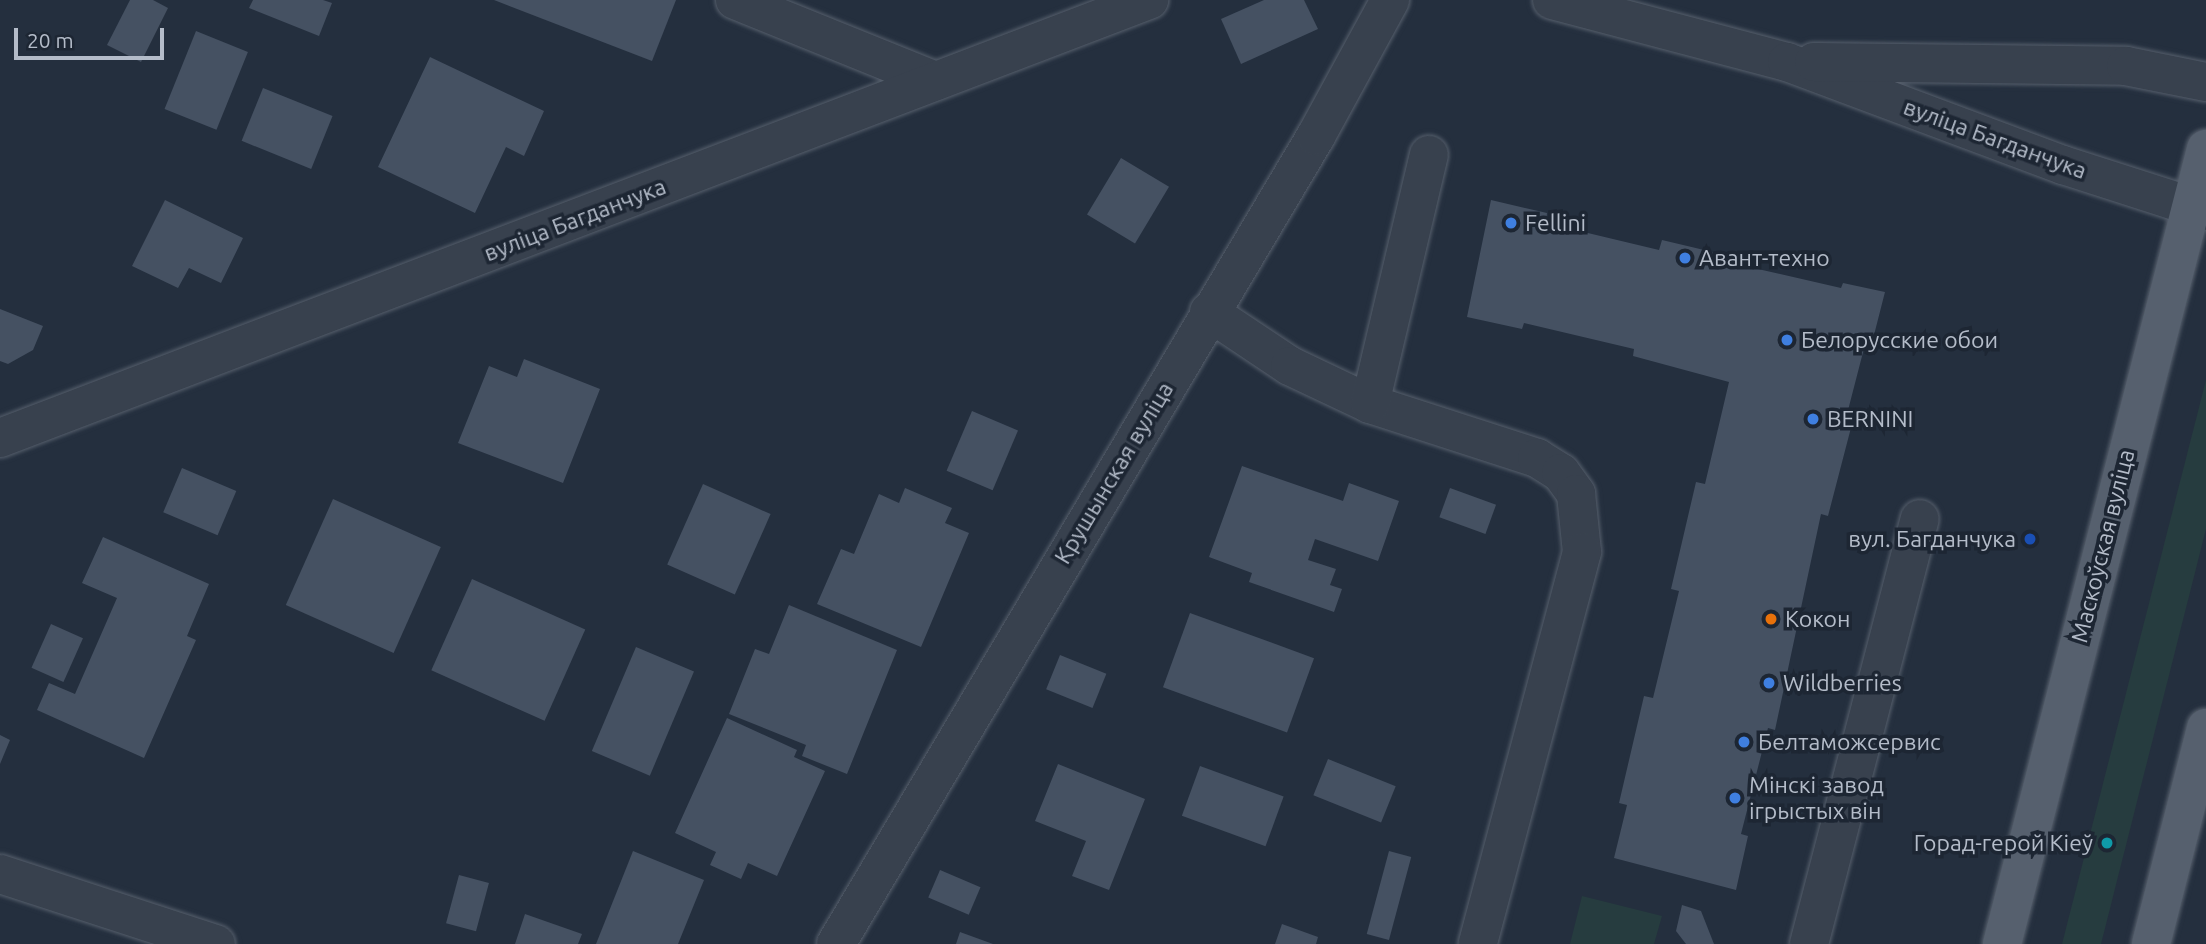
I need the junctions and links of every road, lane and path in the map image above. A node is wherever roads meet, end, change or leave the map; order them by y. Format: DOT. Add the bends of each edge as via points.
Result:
graph roads {
  1 [pos="736,0"];
  2 [pos="1149,0"];
  3 [pos="1390,0"];
  4 [pos="1552,0"];
  5 [pos="1787,62"];
  6 [pos="935,81"];
  7 [pos="2206,82"];
  8 [pos="2206,149"];
  9 [pos="1429,155"];
  10 [pos="2199,208"];
  11 [pos="1209,312"];
  12 [pos="1370,404"];
  13 [pos="0,438"];
  14 [pos="1920,519"];
  15 [pos="2206,728"];
  16 [pos="0,874"];
  17 [pos="216,944"];
  18 [pos="836,944"];
  19 [pos="1478,944"];
  20 [pos="1809,944"];
  21 [pos="2002,944"];
  22 [pos="2151,944"];
  1 -- 6 [label="street"];
  2 -- 6 [label="street, вуліца Багданчука"];
  3 -- 11 [label="street, Крушынская вуліца" via="1316,136"];
  4 -- 5 [label="street, вуліца Багданчука"];
  5 -- 7 [label="street, вуліца Багданчука" via="2126,66"];
  5 -- 10 [label="street, вуліца Багданчука" via="2063,165"];
  6 -- 13 [label="street, вуліца Багданчука"];
  8 -- 10 [label="main road, Маскоўская вуліца"];
  9 -- 12 [label="street"];
  10 -- 21 [label="main road, Маскоўская вуліца"];
  11 -- 12 [label="street" via="1290,366"];
  11 -- 18 [label="street, Крушынская вуліца"];
  12 -- 19 [label="street" via="1537,458 1561,472 1576,494 1582,552"];
  14 -- 20 [label="street"];
  15 -- 22 [label="main road"];
  16 -- 17 [label="street"];
}
